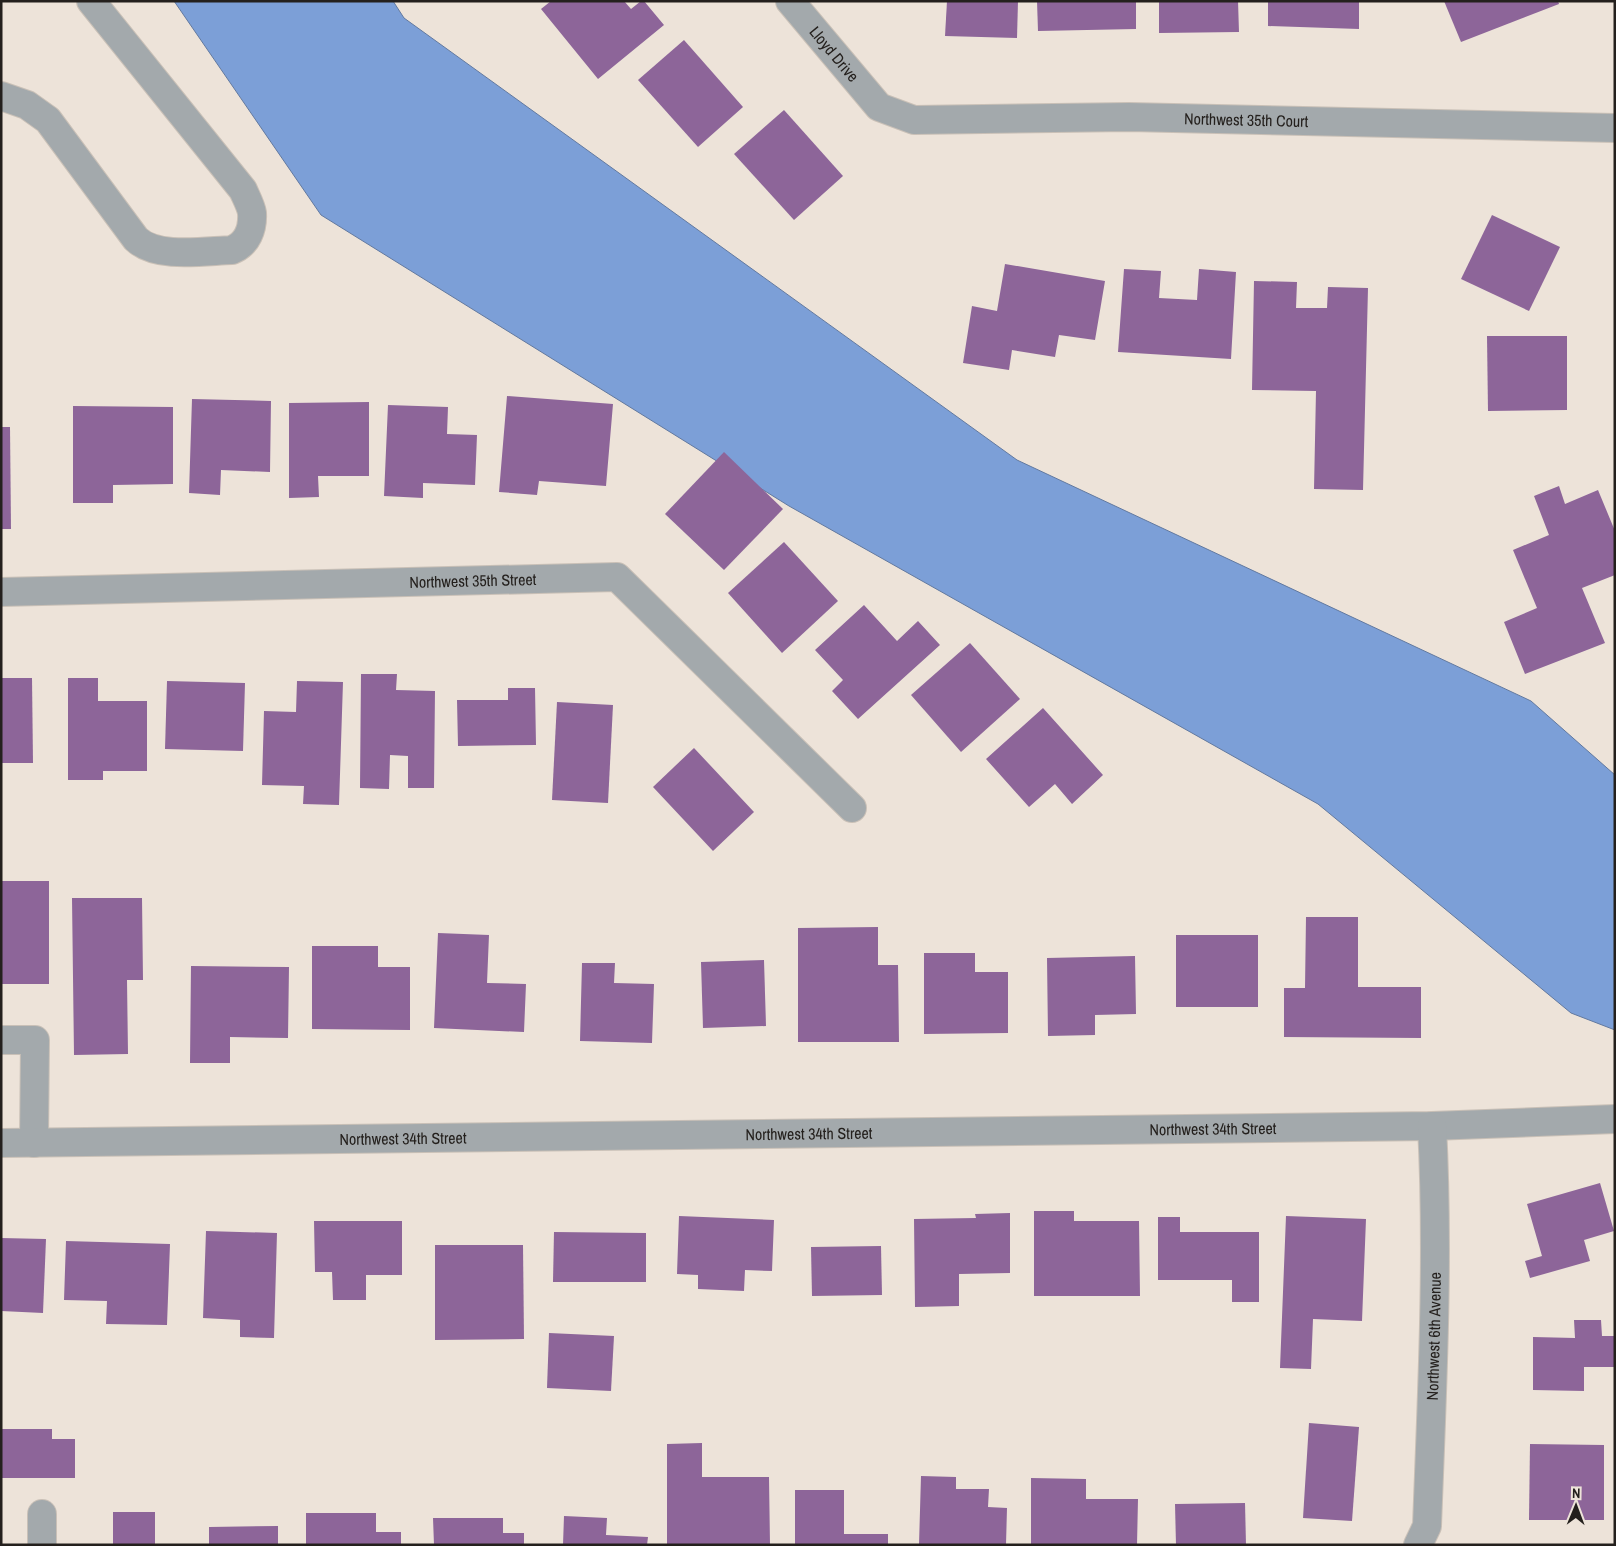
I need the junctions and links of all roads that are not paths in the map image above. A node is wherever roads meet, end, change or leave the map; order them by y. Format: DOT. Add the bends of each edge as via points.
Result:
graph roads {
  1 [pos="91,1"];
  2 [pos="790,1"];
  3 [pos="1,96"];
  4 [pos="879,107"];
  5 [pos="1615,128"];
  6 [pos="1,592"];
  7 [pos="852,808"];
  8 [pos="1,1040"];
  9 [pos="1615,1120"];
  10 [pos="1432,1126"];
  11 [pos="34,1142"];
  12 [pos="1,1143"];
  13 [pos="42,1514"];
  14 [pos="42,1545"];
  15 [pos="1418,1545"];
  1 -- 3 [label="street" via="243,190 252,212 247,239 240,247 182,252 142,245 48,120 27,105"];
  2 -- 4 [label="street, Lloyd Drive"];
  4 -- 5 [label="street, Northwest 35th Court" via="914,120 1129,117"];
  6 -- 7 [label="street, Northwest 35th Street" via="616,577"];
  8 -- 11 [label="street" via="35,1040"];
  9 -- 10 [label="street, Northwest 34th Street"];
  10 -- 11 [label="street, Northwest 34th Street"];
  10 -- 15 [label="street, Northwest 6th Avenue" via="1435,1322 1428,1526"];
  11 -- 12 [label="street, Northwest 34th Street"];
  13 -- 14 [label="street"];
}
